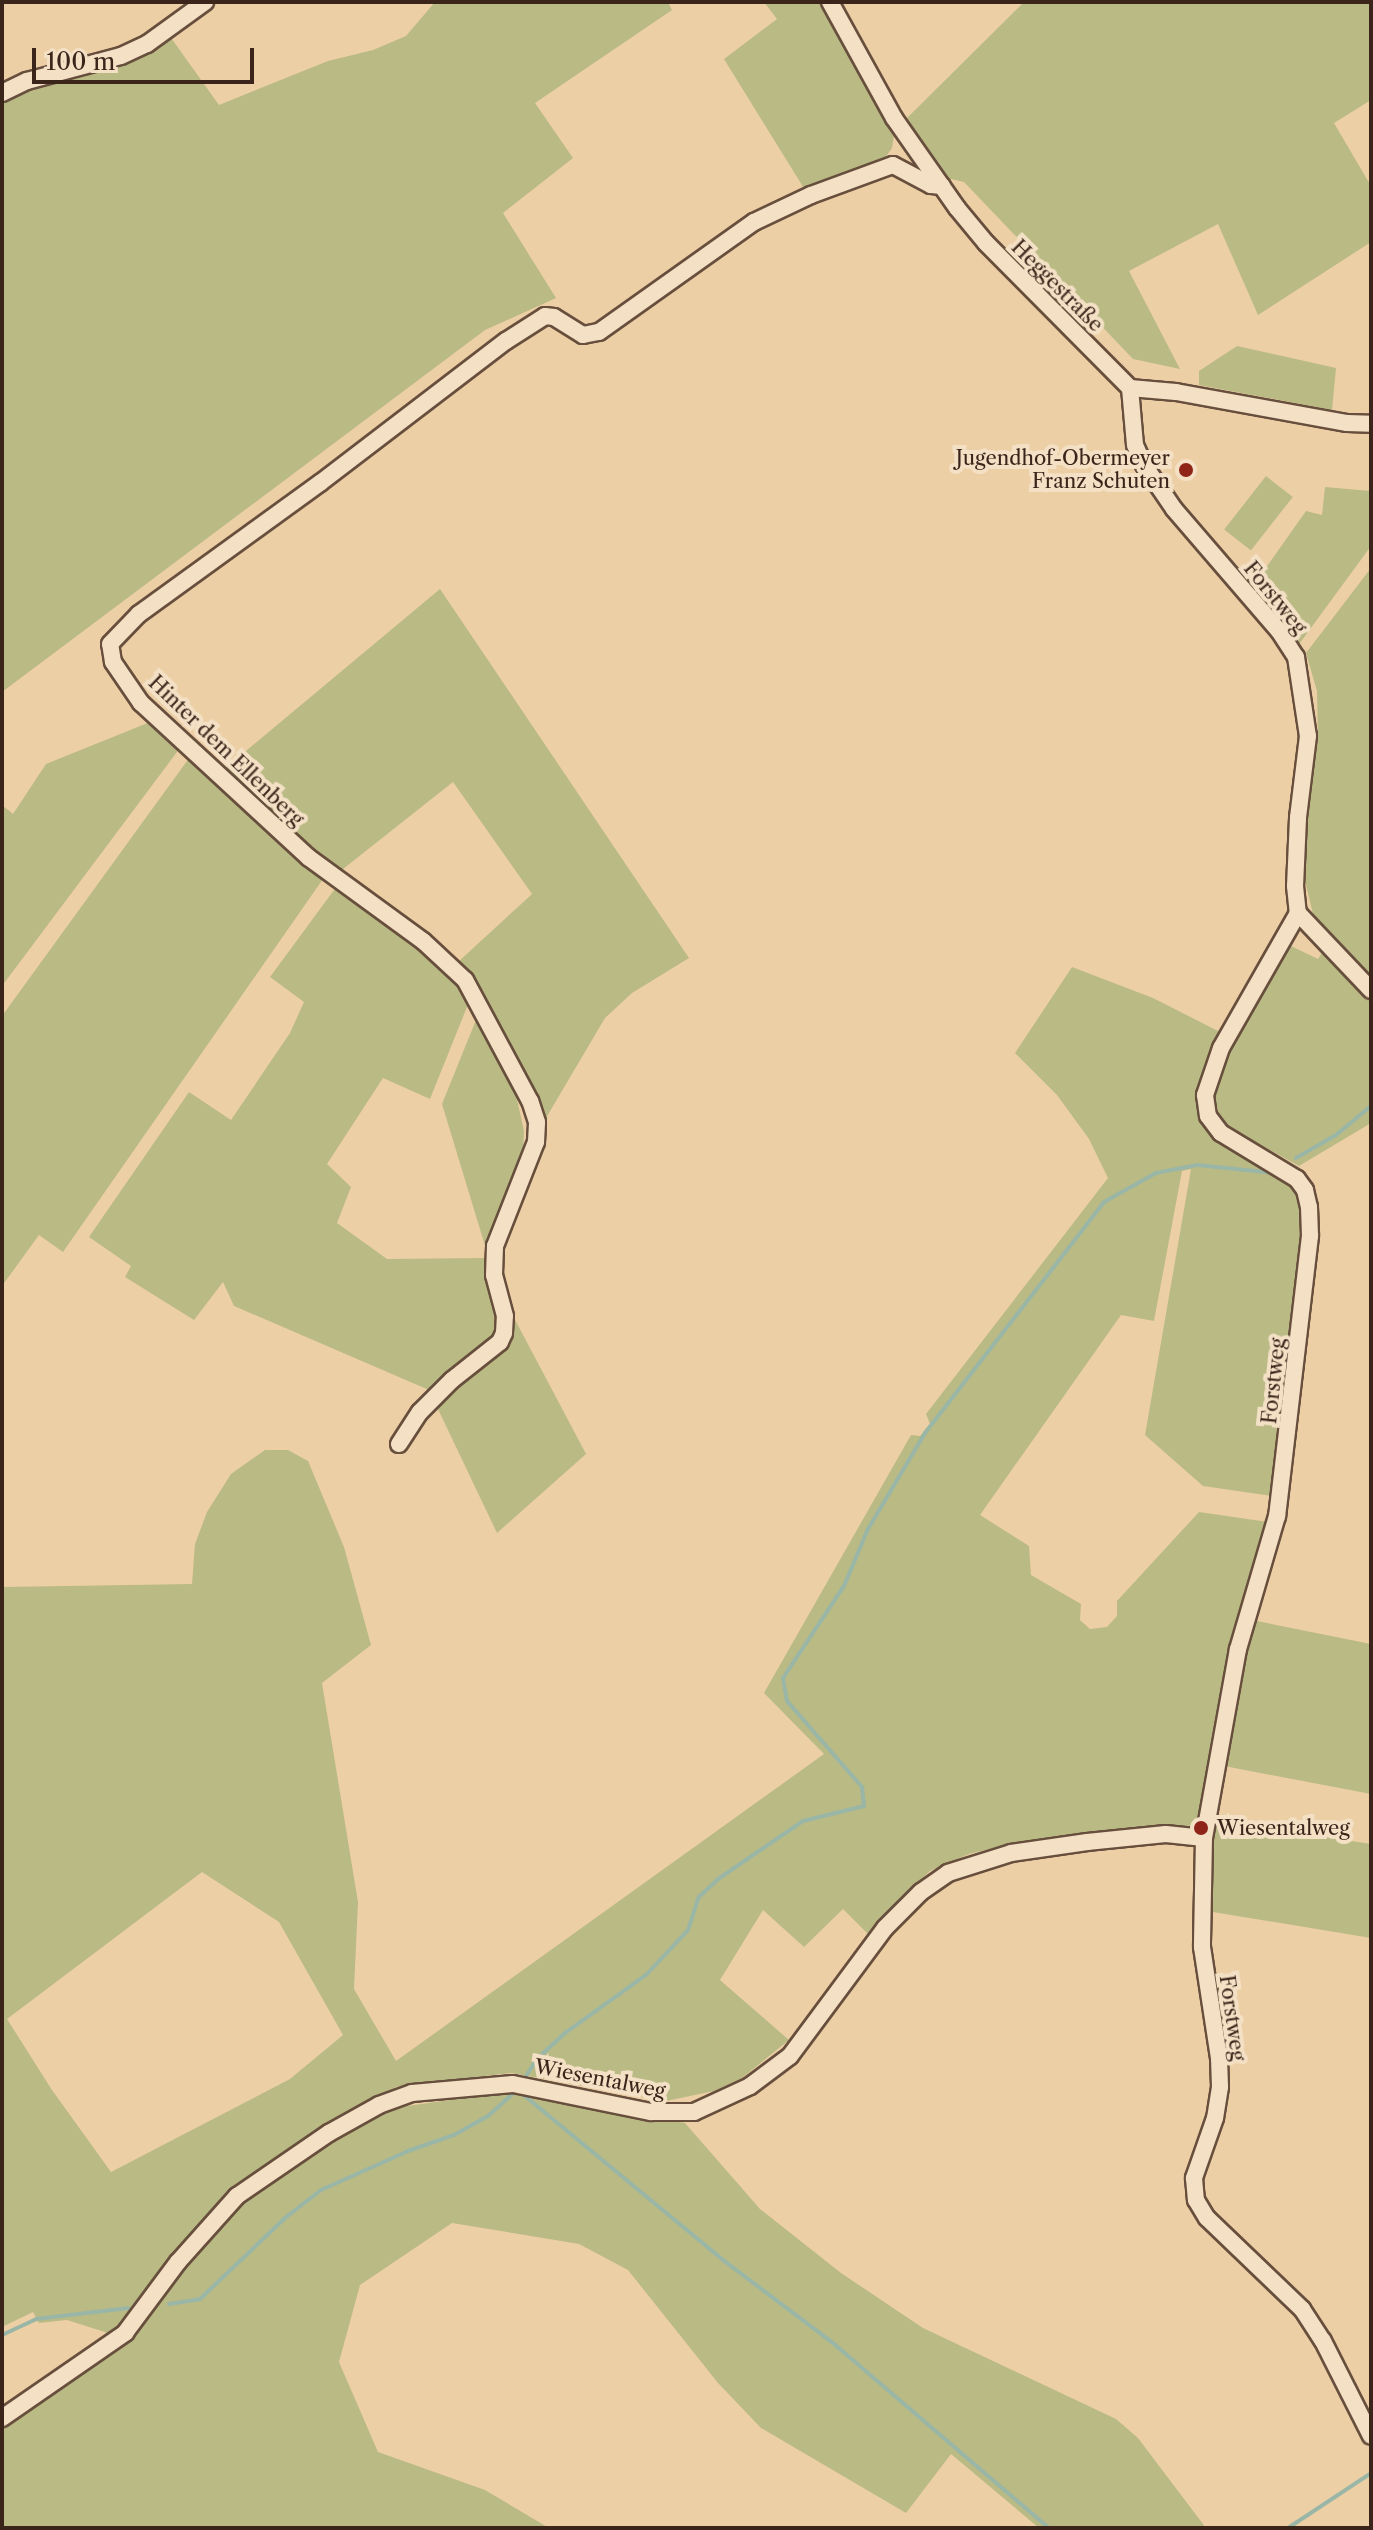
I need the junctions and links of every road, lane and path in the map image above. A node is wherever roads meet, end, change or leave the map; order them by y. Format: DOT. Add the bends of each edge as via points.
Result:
graph roads {
  1 [pos="205,2"];
  2 [pos="830,2"];
  3 [pos="2,93"];
  4 [pos="903,131"];
  5 [pos="893,165"];
  6 [pos="942,186"];
  7 [pos="1130,388"];
  8 [pos="1371,424"];
  9 [pos="1298,913"];
  10 [pos="1371,990"];
  11 [pos="399,1444"];
  12 [pos="1204,1838"];
  13 [pos="2,2418"];
  14 [pos="1371,2436"];
  1 -- 3 [label="street" via="121,56 27,81"];
  2 -- 4 [label="street, Heggestraße"];
  4 -- 5 [label="street"];
  4 -- 6 [label="street, Heggestraße"];
  5 -- 6 [label="street"];
  5 -- 11 [label="street, Hinter dem Ellenberg" via="754,222 599,332 583,335 545,316 139,614 110,644 113,662 141,703 308,857 423,941 465,980 530,1101 536,1142 495,1246 504,1333 420,1412"];
  6 -- 7 [label="street, Heggestraße" via="986,243"];
  7 -- 8 [label="street"];
  7 -- 9 [label="street, Forstweg" via="1135,445 1144,465 1296,657 1308,736 1298,831"];
  9 -- 10 [label="street"];
  9 -- 12 [label="street, Forstweg" via="1221,1048 1205,1095 1208,1116 1221,1133 1297,1179 1309,1207 1310,1236 1277,1516 1238,1649"];
  12 -- 13 [label="street, Wiesentalweg" via="1166,1834 1087,1842 1011,1853 948,1873 885,1928 790,2056 750,2086 694,2112 651,2112 520,2084 412,2093 379,2105 237,2196 125,2333"];
  12 -- 14 [label="street, Forstweg" via="1202,1947 1220,2087 1194,2178 1196,2200 1207,2218 1302,2309"];
}
